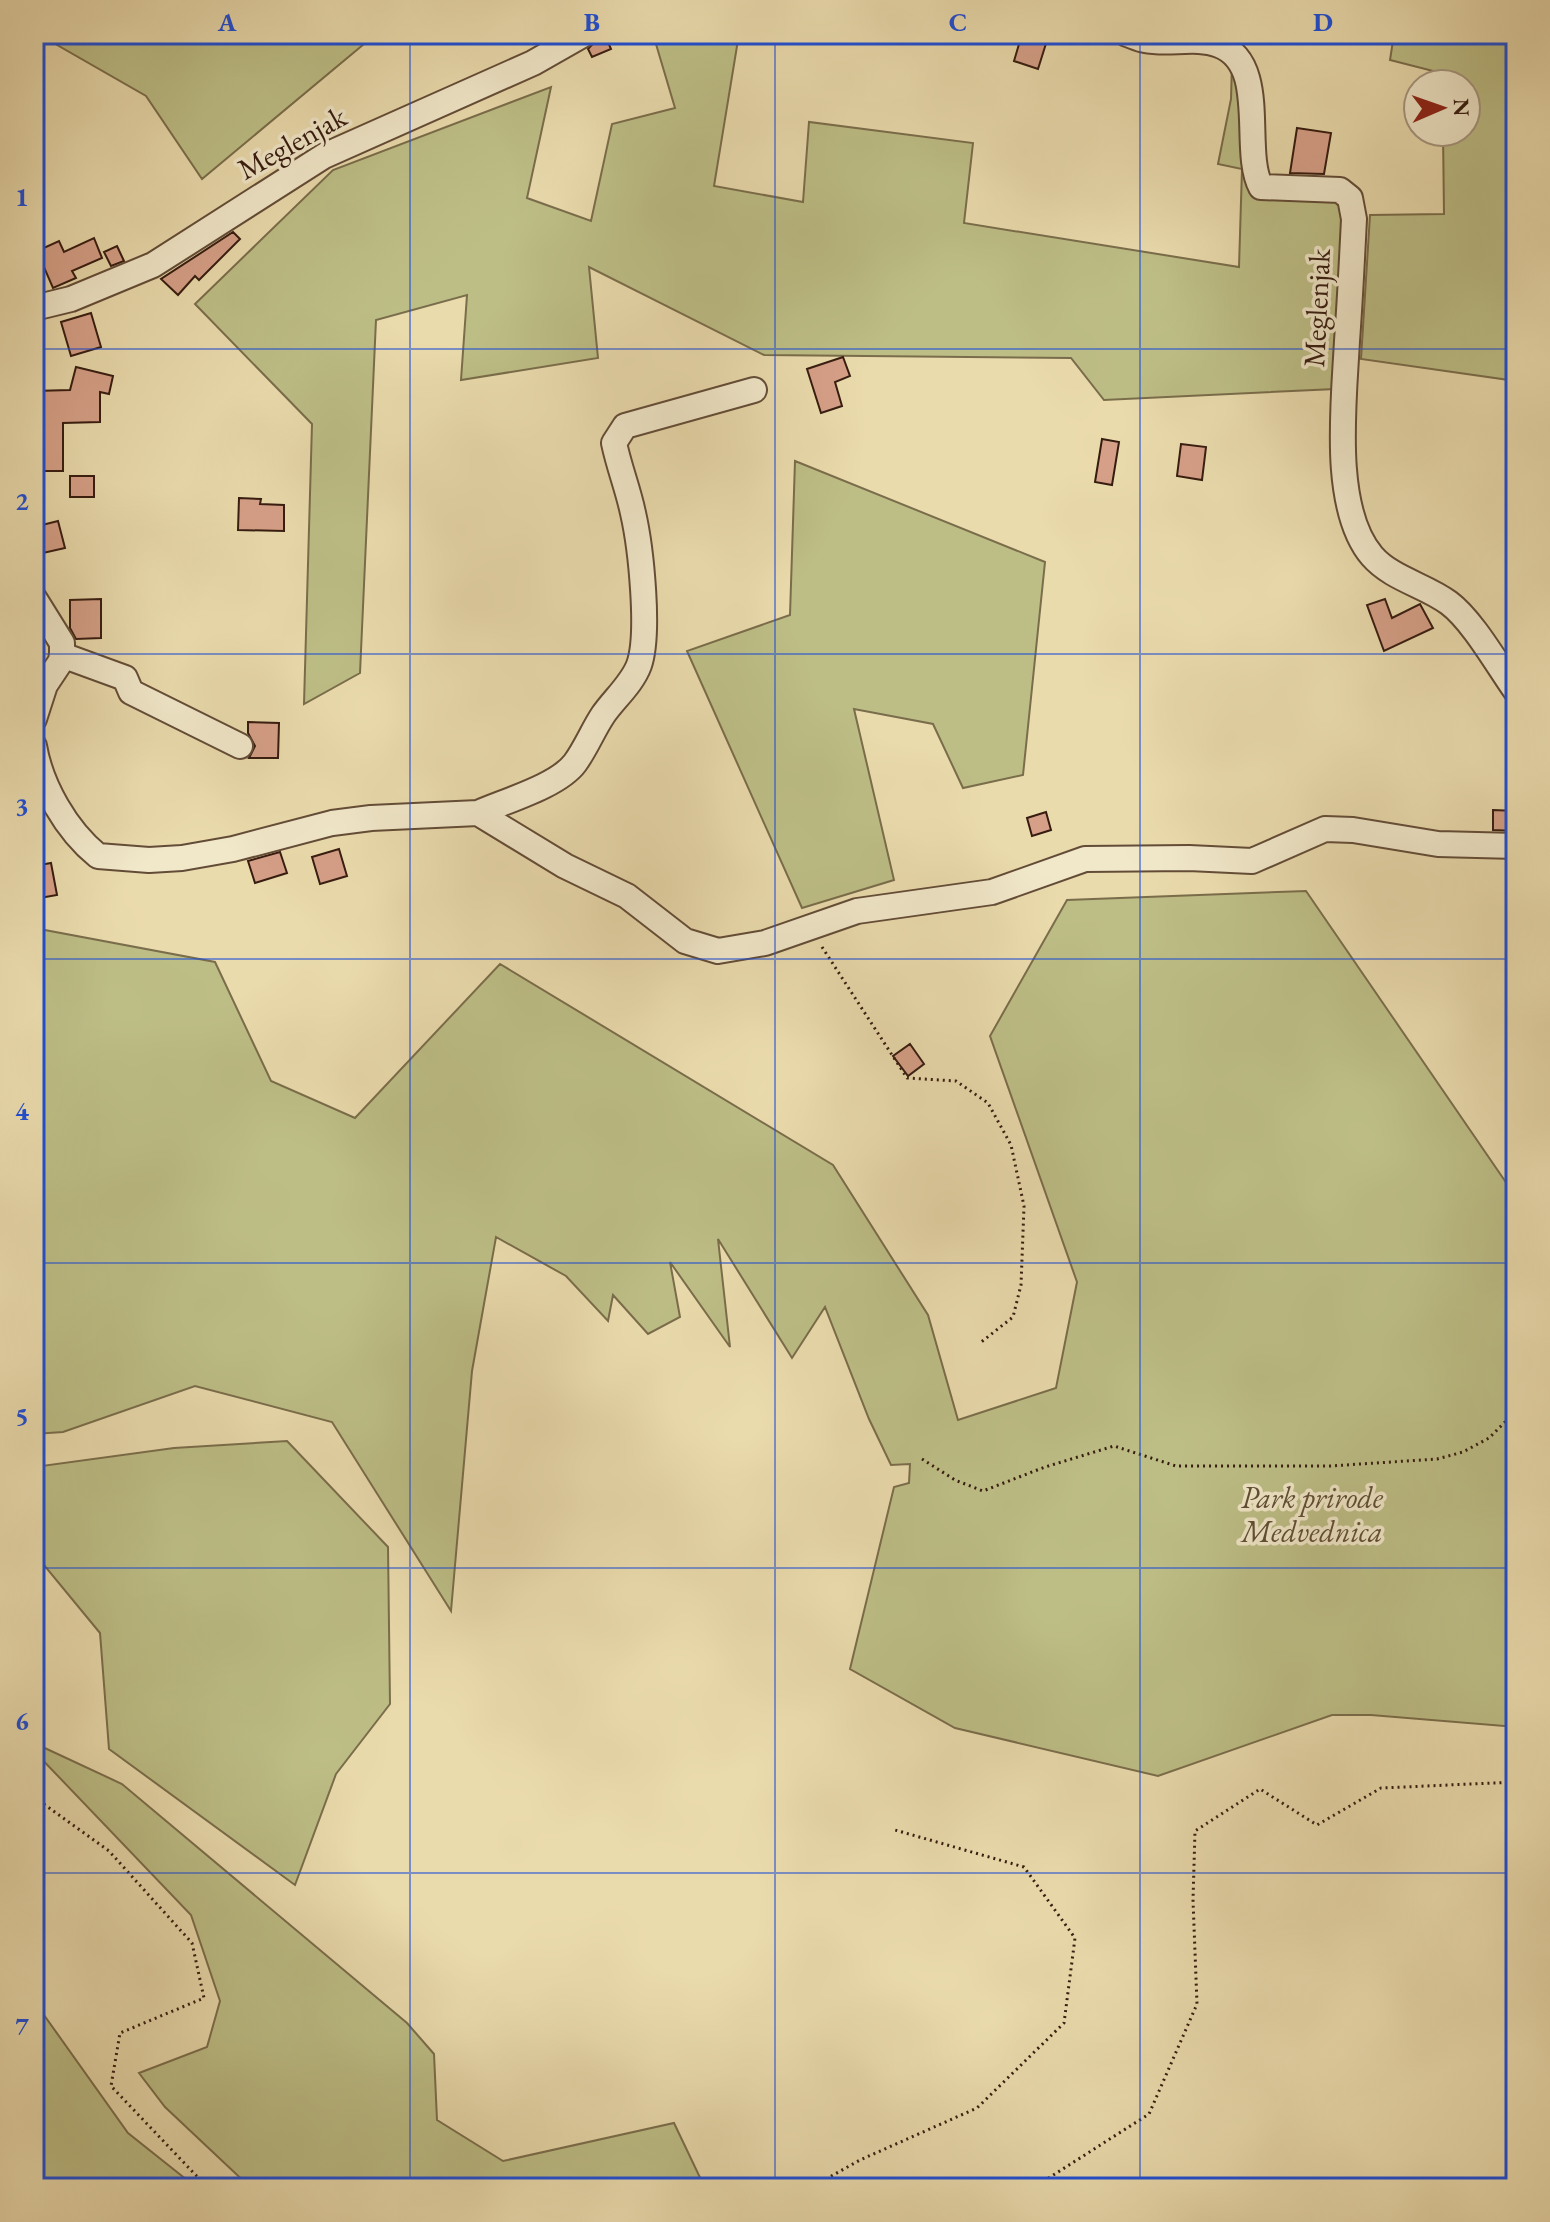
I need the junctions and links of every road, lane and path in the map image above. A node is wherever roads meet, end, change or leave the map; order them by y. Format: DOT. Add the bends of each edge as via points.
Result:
graph roads {
  1 [pos="584,34"];
  2 [pos="1127,34"];
  3 [pos="34,308"];
  4 [pos="754,390"];
  5 [pos="34,598"];
  6 [pos="42,620"];
  7 [pos="62,655"];
  8 [pos="1516,691"];
  9 [pos="34,719"];
  10 [pos="34,746"];
  11 [pos="240,746"];
  12 [pos="478,813"];
  13 [pos="1516,846"];
  14 [pos="809,927"];
  15 [pos="980,1343"];
  16 [pos="1516,1415"];
  17 [pos="922,1459"];
  18 [pos="1516,1782"];
  19 [pos="34,1797"];
  20 [pos="895,1830"];
  21 [pos="208,2188"];
  22 [pos="810,2188"];
  23 [pos="1033,2188"];
  1 -- 3 [label="street, Meglenjak" via="533,63 324,156 153,265 71,299"];
  2 -- 8 [label="street, Meglenjak" via="1145,41 1219,45 1235,55 1253,106 1253,173 1261,187 1340,190 1350,198 1354,219 1344,469 1358,532 1390,572 1452,605"];
  4 -- 12 [label="street" via="625,426 614,443 639,558 645,619 638,668 575,764 545,784"];
  5 -- 6 [label="street"];
  6 -- 7 [label="street" via="62,643"];
  7 -- 9 [label="street"];
  7 -- 11 [label="street" via="125,678 131,692"];
  10 -- 12 [label="street" via="38,767 68,826 98,856 182,858 332,823"];
  12 -- 14 [label="street" via="627,896 685,941 718,951 765,943"];
  13 -- 14 [label="street" via="1438,844 1325,829 1252,861 1085,859 992,892 857,911"];
  14 -- 15 [label="path" via="907,1078 956,1081 988,1103 1011,1145 1024,1206 1021,1285 1013,1317"];
  16 -- 17 [label="path" via="1463,1452 1401,1464 1176,1466 1114,1446 983,1491"];
  18 -- 23 [label="path" via="1381,1788 1317,1825 1260,1789 1195,1831 1197,2004 1149,2114"];
  19 -- 21 [label="path" via="109,1851 192,1943 204,1998 120,2033 111,2086"];
  20 -- 22 [label="path" via="1024,1867 1075,1938 1064,2023 977,2108"];
}
